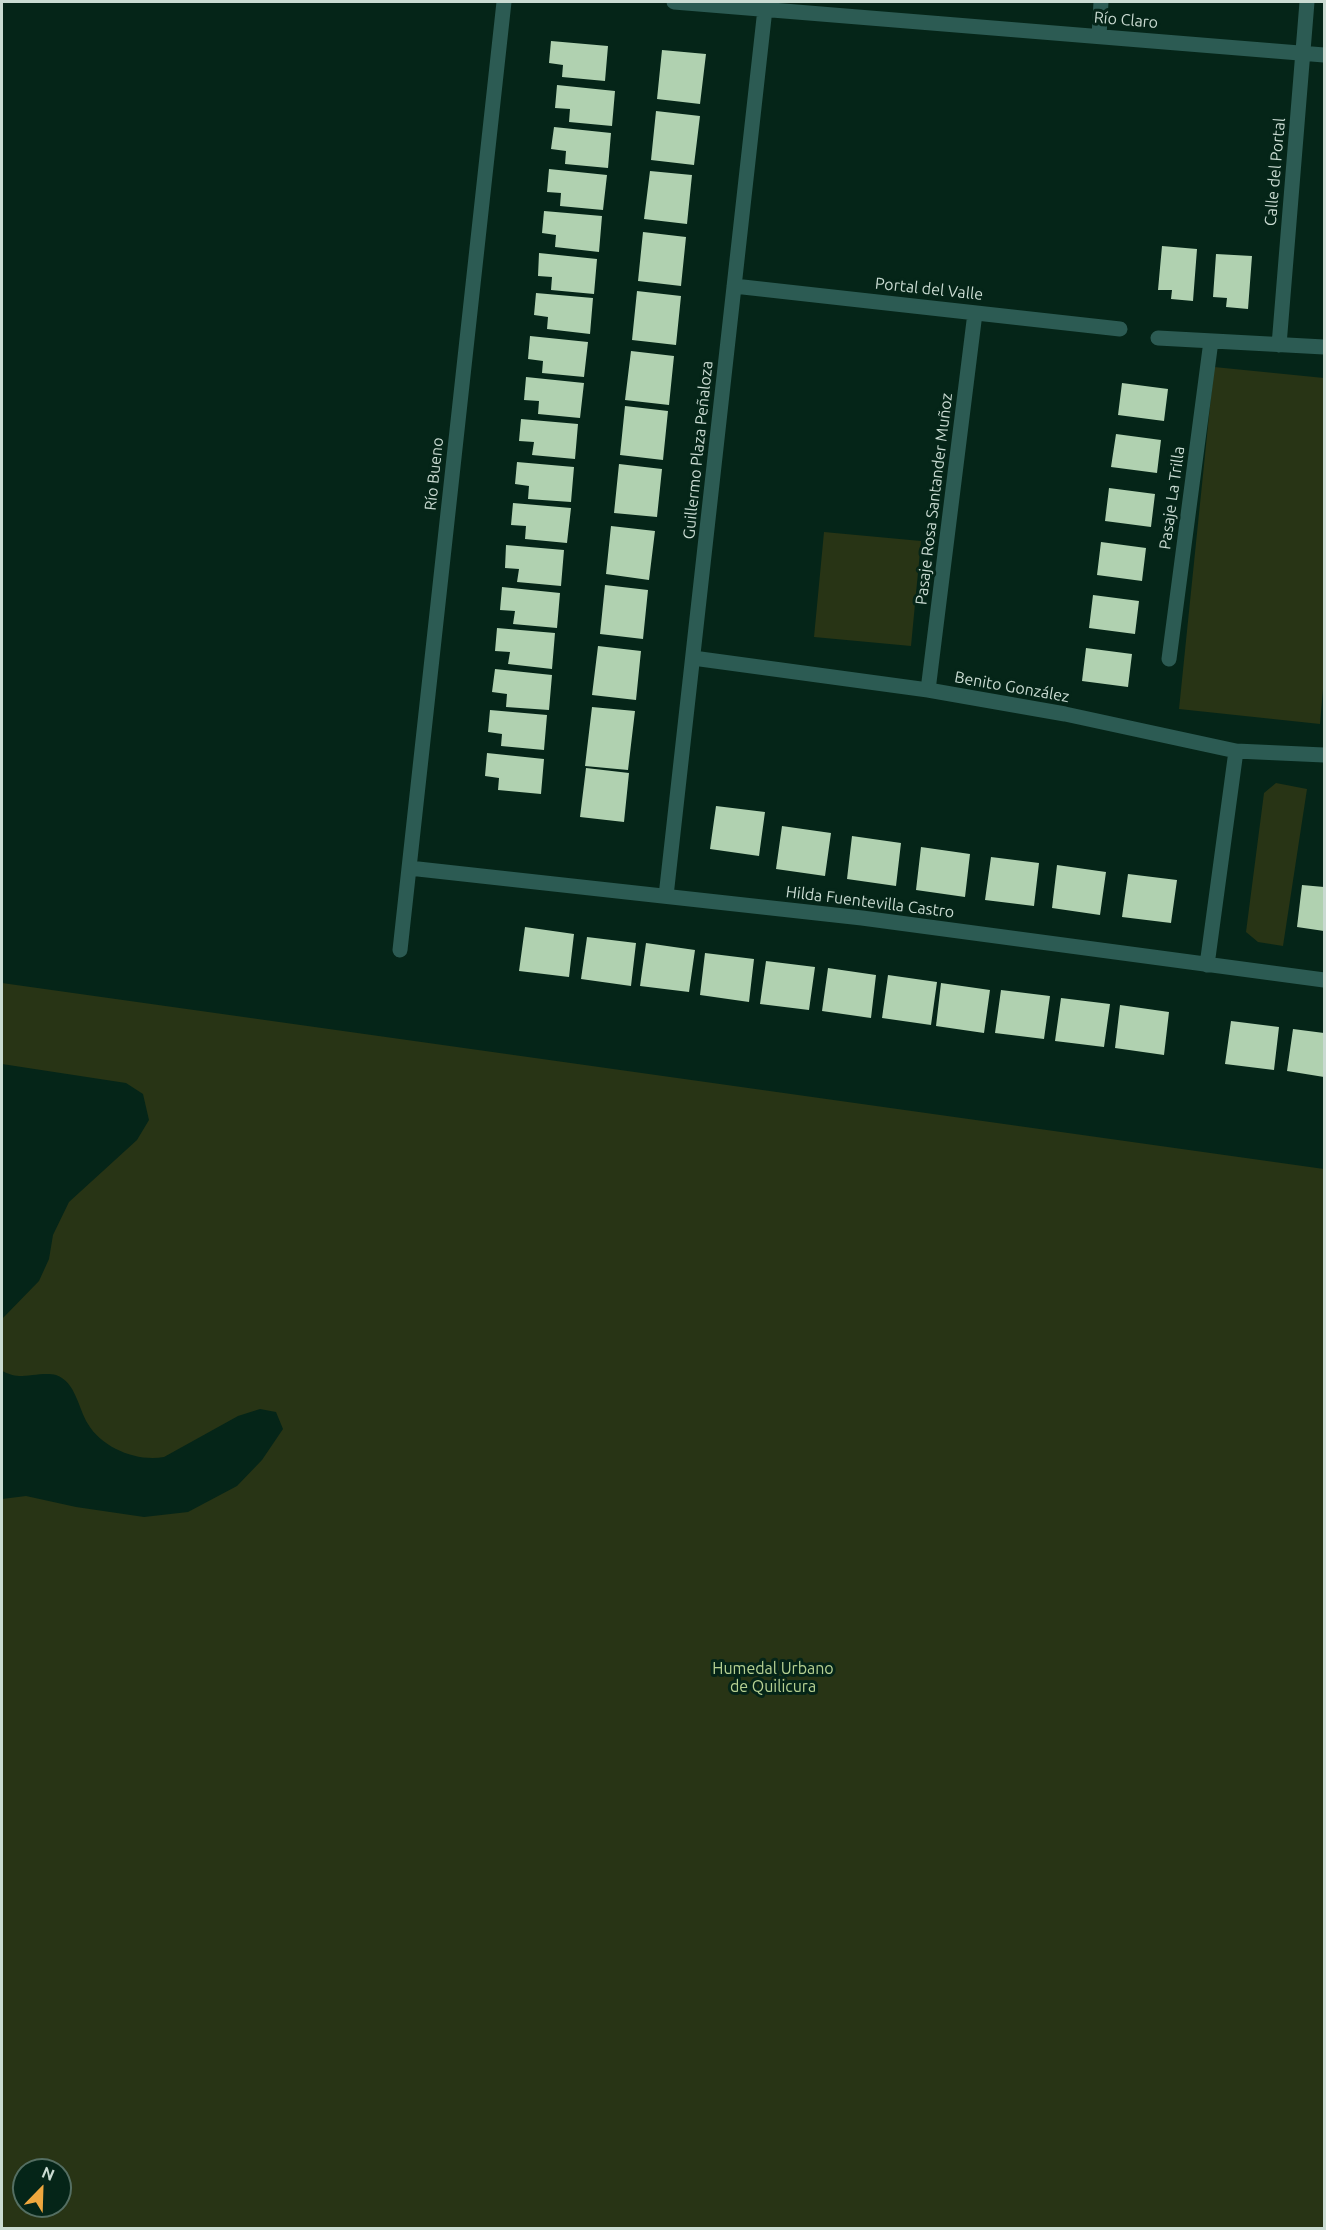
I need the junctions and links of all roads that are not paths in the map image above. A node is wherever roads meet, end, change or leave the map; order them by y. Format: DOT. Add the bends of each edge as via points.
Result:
graph roads {
  1 [pos="504,2"];
  2 [pos="674,2"];
  3 [pos="1101,2"];
  4 [pos="1307,2"];
  5 [pos="765,9"];
  6 [pos="1099,36"];
  7 [pos="1303,52"];
  8 [pos="1324,55"];
  9 [pos="734,286"];
  10 [pos="975,313"];
  11 [pos="1120,329"];
  12 [pos="1158,338"];
  13 [pos="1211,341"];
  14 [pos="1279,345"];
  15 [pos="1324,347"];
  16 [pos="693,658"];
  17 [pos="1169,659"];
  18 [pos="928,690"];
  19 [pos="1236,751"];
  20 [pos="1324,755"];
  21 [pos="409,868"];
  22 [pos="666,896"];
  23 [pos="400,950"];
  24 [pos="1207,965"];
  25 [pos="1324,980"];
  1 -- 21 [label="street, Río Bueno"];
  2 -- 5 [label="street, Río Claro"];
  3 -- 6 [label="street"];
  4 -- 7 [label="street, Calle del Portal"];
  5 -- 6 [label="street, Río Claro"];
  5 -- 9 [label="street, Guillermo Plaza Peñaloza"];
  6 -- 7 [label="street, Río Claro"];
  7 -- 8 [label="street, Río Claro"];
  7 -- 14 [label="street, Calle del Portal"];
  9 -- 10 [label="street, Portal del Valle"];
  9 -- 16 [label="street, Guillermo Plaza Peñaloza"];
  10 -- 11 [label="street, Portal del Valle"];
  10 -- 18 [label="street, Pasaje Rosa Santander Muñoz"];
  12 -- 13 [label="street"];
  13 -- 14 [label="street"];
  13 -- 17 [label="street, Pasaje La Trilla"];
  14 -- 15 [label="street"];
  16 -- 18 [label="street, Benito González"];
  16 -- 22 [label="street, Guillermo Plaza Peñaloza"];
  18 -- 19 [label="street, Benito González" via="1065,714"];
  19 -- 20 [label="street, Benito González"];
  19 -- 24 [label="street"];
  21 -- 22 [label="street, Hilda Fuentevilla Castro"];
  21 -- 23 [label="street, Río Bueno"];
  22 -- 24 [label="street, Hilda Fuentevilla Castro"];
  24 -- 25 [label="street, Hilda Fuentevilla Castro"];
}
